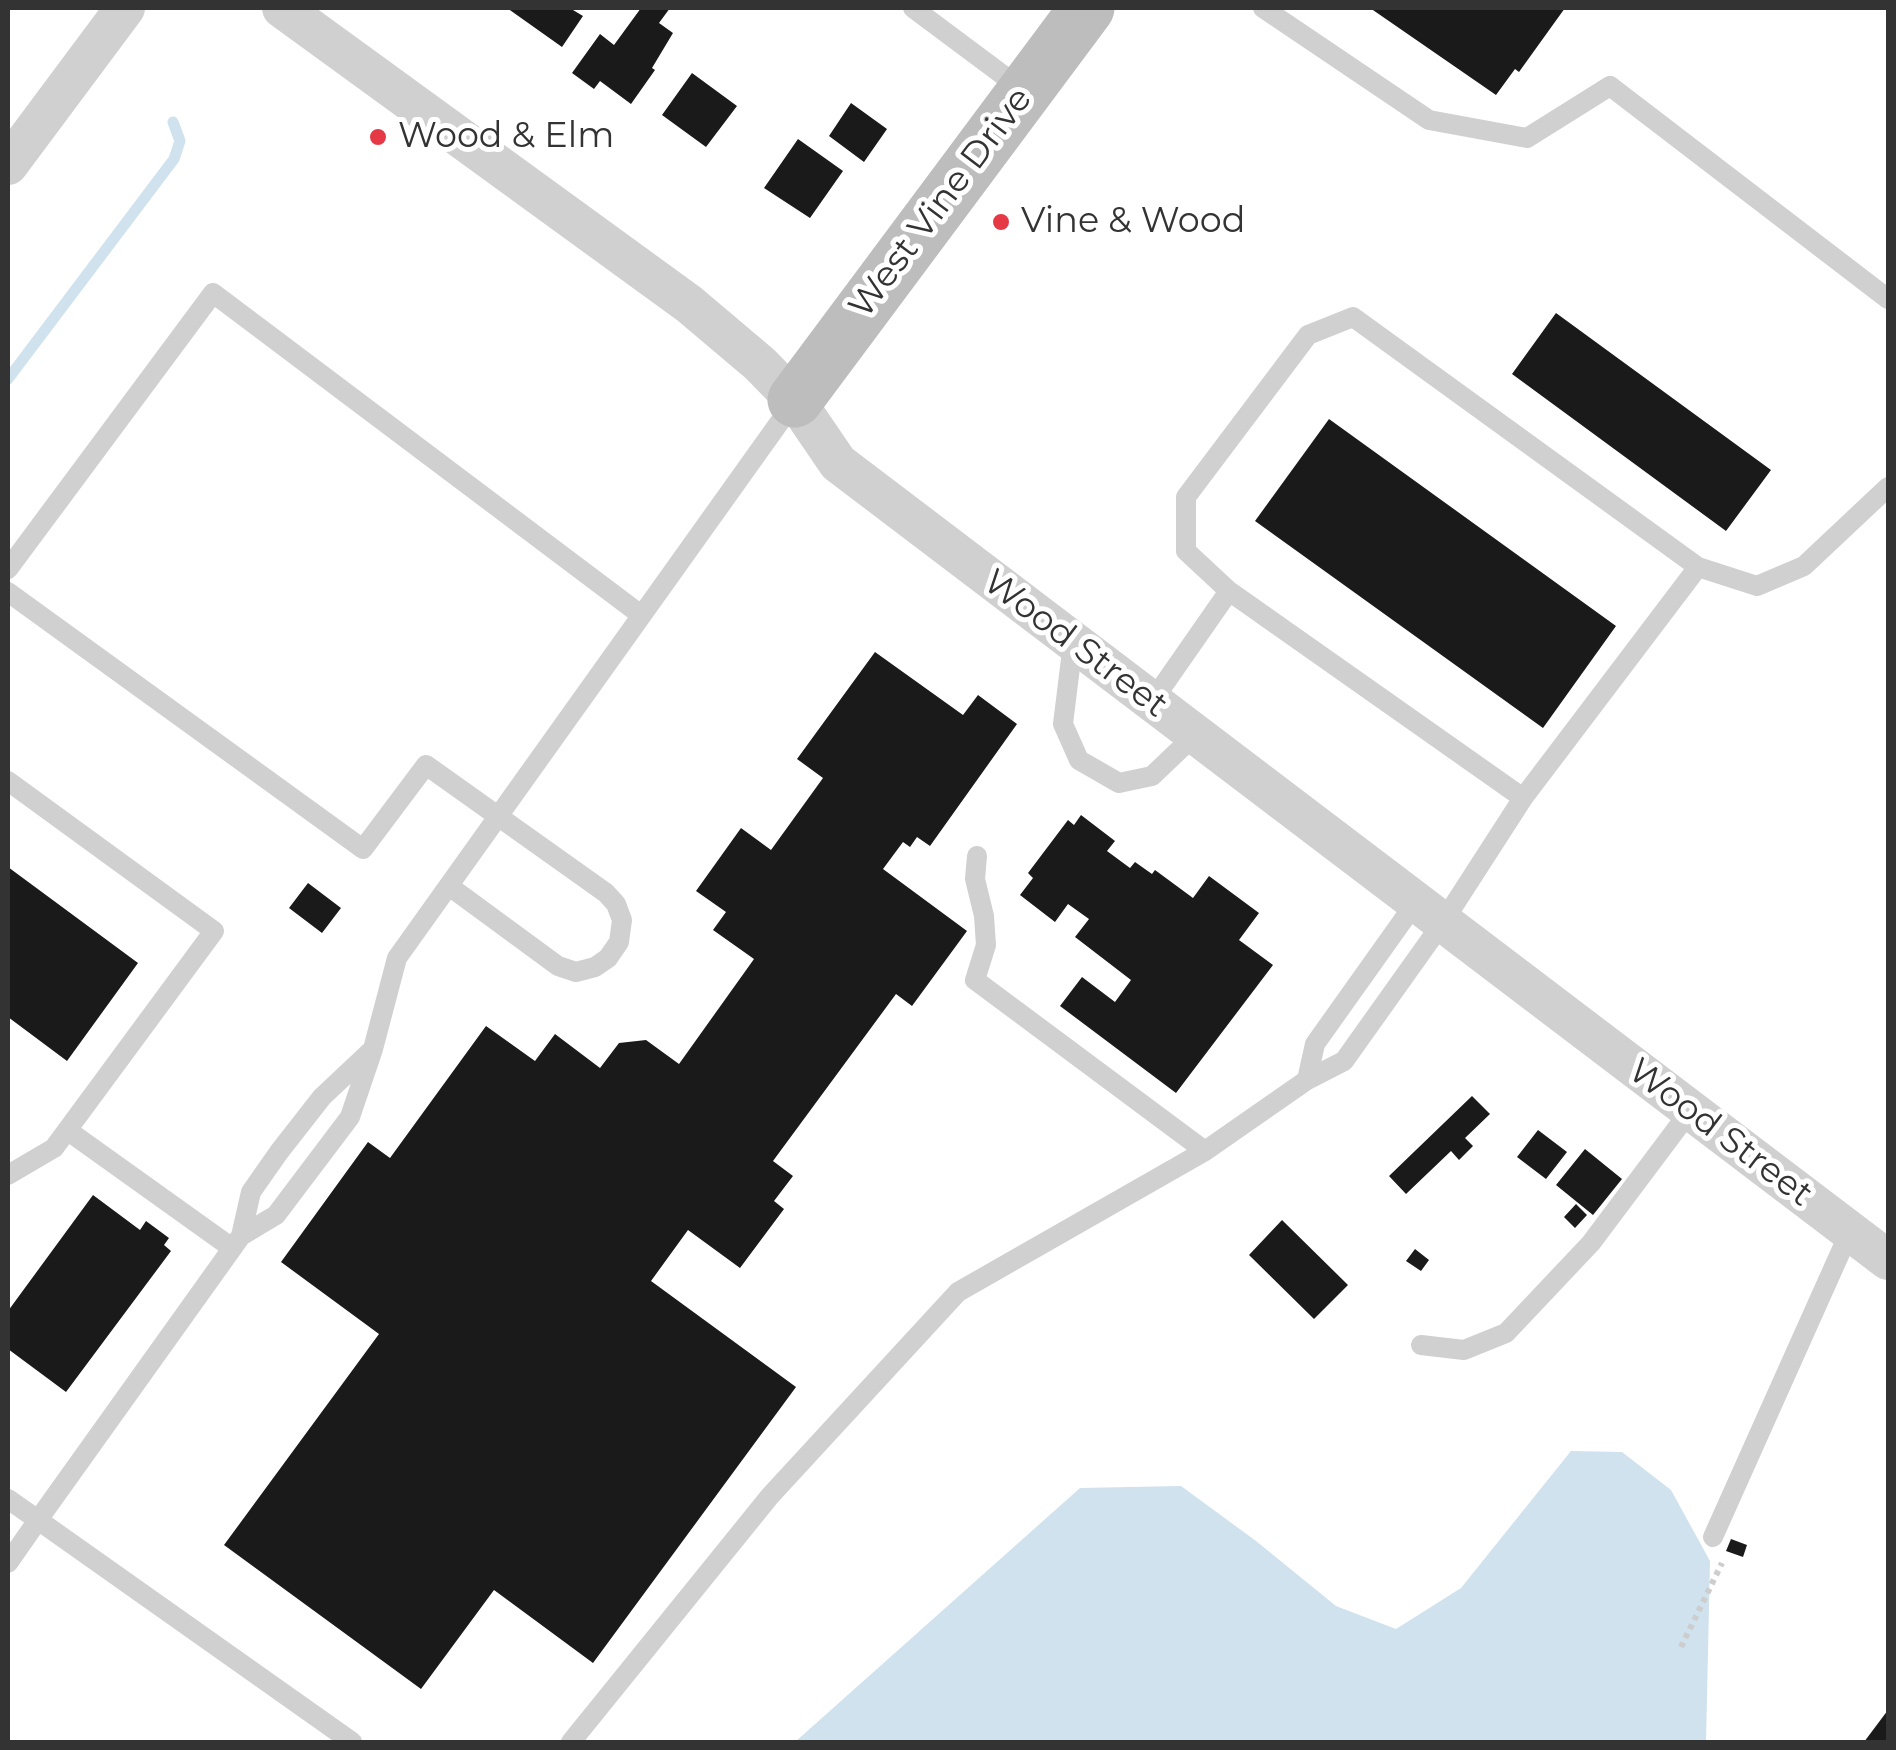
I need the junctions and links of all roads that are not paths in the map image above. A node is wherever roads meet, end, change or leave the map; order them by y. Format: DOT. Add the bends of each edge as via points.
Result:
graph roads {
  1 [pos="125,8"];
  2 [pos="282,8"];
  3 [pos="913,8"];
  4 [pos="1087,8"];
  5 [pos="1263,8"];
  6 [pos="1025,91"];
  7 [pos="8,165"];
  8 [pos="1888,300"];
  9 [pos="795,400"];
  10 [pos="1888,487"];
  11 [pos="1698,567"];
  12 [pos="8,569"];
  13 [pos="1229,591"];
  14 [pos="8,592"];
  15 [pos="641,615"];
  16 [pos="1072,643"];
  17 [pos="1151,702"];
  18 [pos="1195,735"];
  19 [pos="8,780"];
  20 [pos="1523,798"];
  21 [pos="499,816"];
  22 [pos="977,856"];
  23 [pos="449,886"];
  24 [pos="1430,912"];
  25 [pos="374,1050"];
  26 [pos="1307,1080"];
  27 [pos="1690,1111"];
  28 [pos="67,1130"];
  29 [pos="1205,1151"];
  30 [pos="8,1175"];
  31 [pos="1850,1232"];
  32 [pos="237,1242"];
  33 [pos="1888,1260"];
  34 [pos="1421,1345"];
  35 [pos="8,1498"];
  36 [pos="38,1520"];
  37 [pos="1716,1528"];
  38 [pos="8,1563"];
  39 [pos="352,1742"];
  40 [pos="571,1742"];
  1 -- 7 [label="street"];
  2 -- 9 [label="street, Wood Street" via="689,304"];
  3 -- 6 [label="lane"];
  4 -- 6 [label="street, West Vine Drive"];
  5 -- 8 [label="lane" via="1429,120 1527,138 1610,86"];
  6 -- 9 [label="street, West Vine Drive"];
  9 -- 15 [label="lane"];
  9 -- 16 [label="street, Wood Street" via="838,462"];
  10 -- 11 [label="lane" via="1804,566 1757,586"];
  11 -- 13 [label="lane" via="1353,317 1308,335 1186,497 1186,551"];
  11 -- 20 [label="lane"];
  12 -- 15 [label="lane" via="213,293"];
  13 -- 17 [label="lane"];
  13 -- 20 [label="lane"];
  14 -- 21 [label="lane" via="362,848 426,765"];
  15 -- 21 [label="lane"];
  16 -- 17 [label="street, Wood Street"];
  16 -- 18 [label="lane" via="1062,724 1079,760 1120,783 1152,776"];
  17 -- 18 [label="street, Wood Street"];
  18 -- 24 [label="street, Wood Street"];
  19 -- 28 [label="lane" via="214,931"];
  20 -- 24 [label="lane"];
  21 -- 23 [label="lane"];
  21 -- 23 [label="lane" via="616,904 619,942 608,958 576,972 558,966"];
  22 -- 29 [label="lane" via="986,945 975,980"];
  23 -- 25 [label="lane" via="397,958"];
  24 -- 26 [label="lane" via="1315,1044"];
  24 -- 26 [label="lane" via="1344,1060"];
  24 -- 27 [label="street, Wood Street"];
  25 -- 32 [label="lane" via="322,1097 279,1152 252,1192"];
  25 -- 32 [label="lane" via="350,1117 276,1215"];
  26 -- 29 [label="lane"];
  27 -- 31 [label="street, Wood Street"];
  27 -- 34 [label="lane" via="1591,1243 1506,1333 1464,1350"];
  28 -- 30 [label="lane" via="54,1148"];
  28 -- 32 [label="lane"];
  29 -- 40 [label="lane" via="958,1292 770,1496"];
  31 -- 33 [label="street, Wood Street"];
  31 -- 37 [label="lane"];
  32 -- 36 [label="lane"];
  35 -- 36 [label="lane"];
  36 -- 38 [label="lane"];
  36 -- 39 [label="lane"];
}
